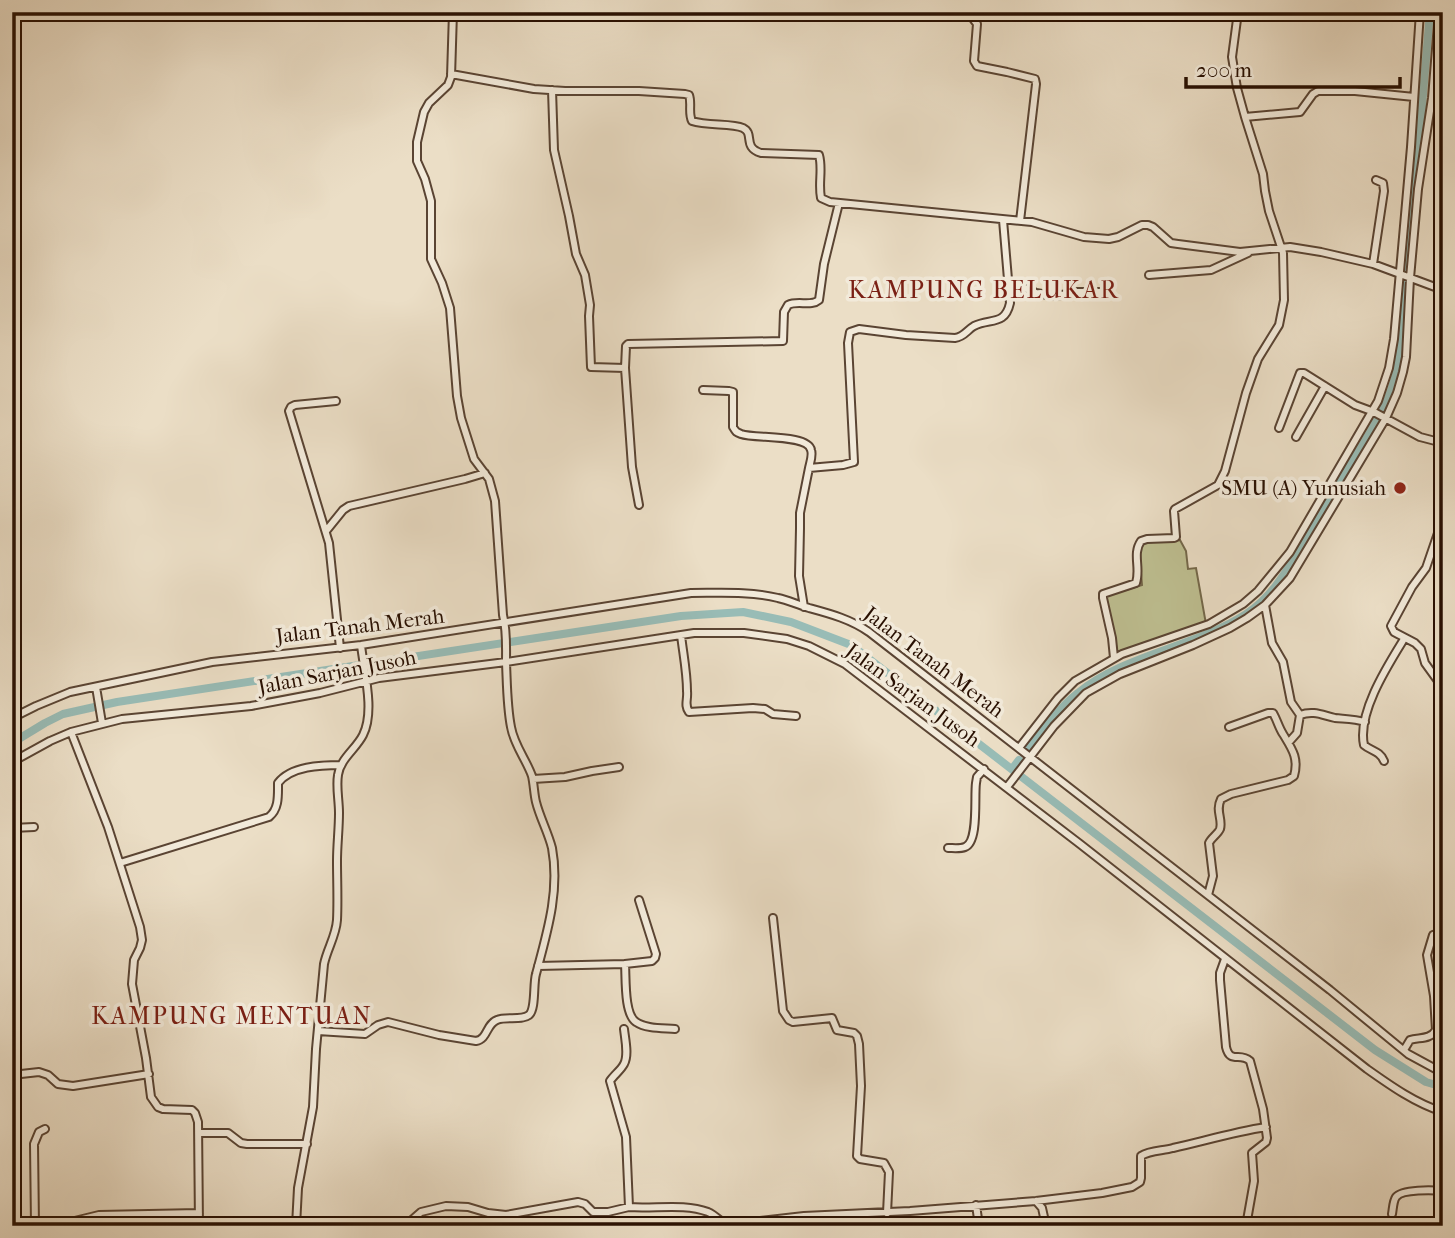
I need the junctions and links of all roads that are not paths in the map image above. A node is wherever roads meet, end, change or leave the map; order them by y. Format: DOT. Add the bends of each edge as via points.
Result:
graph roads {
  1 [pos="453,12"];
  2 [pos="968,12"];
  3 [pos="1238,12"];
  4 [pos="1420,12"];
  5 [pos="1439,12"];
  6 [pos="451,74"];
  7 [pos="552,90"];
  8 [pos="1414,97"];
  9 [pos="1245,117"];
  10 [pos="1376,180"];
  11 [pos="839,203"];
  12 [pos="1003,220"];
  13 [pos="1020,221"];
  14 [pos="1280,248"];
  15 [pos="1251,252"];
  16 [pos="1373,264"];
  17 [pos="1149,275"];
  18 [pos="1405,275"];
  19 [pos="1009,288"];
  20 [pos="1443,290"];
  21 [pos="1104,292"];
  22 [pos="625,368"];
  23 [pos="1325,386"];
  24 [pos="703,390"];
  25 [pos="337,401"];
  26 [pos="1373,411"];
  27 [pos="1384,417"];
  28 [pos="1279,428"];
  29 [pos="1296,437"];
  30 [pos="1443,443"];
  31 [pos="810,468"];
  32 [pos="485,472"];
  33 [pos="639,505"];
  34 [pos="326,531"];
  35 [pos="1443,534"];
  36 [pos="1265,605"];
  37 [pos="804,607"];
  38 [pos="505,627"];
  39 [pos="681,635"];
  40 [pos="1404,639"];
  41 [pos="360,645"];
  42 [pos="340,648"];
  43 [pos="1161,649"];
  44 [pos="1115,658"];
  45 [pos="506,662"];
  46 [pos="365,681"];
  47 [pos="96,689"];
  48 [pos="1443,713"];
  49 [pos="1300,715"];
  50 [pos="796,716"];
  51 [pos="12,718"];
  52 [pos="102,719"];
  53 [pos="1365,722"];
  54 [pos="1229,727"];
  55 [pos="71,732"];
  56 [pos="1289,742"];
  57 [pos="1019,748"];
  58 [pos="1030,757"];
  59 [pos="1384,761"];
  60 [pos="12,762"];
  61 [pos="341,765"];
  62 [pos="618,767"];
  63 [pos="984,769"];
  64 [pos="533,779"];
  65 [pos="1009,784"];
  66 [pos="34,827"];
  67 [pos="12,828"];
  68 [pos="948,848"];
  69 [pos="120,863"];
  70 [pos="1208,895"];
  71 [pos="639,900"];
  72 [pos="773,918"];
  73 [pos="1443,933"];
  74 [pos="1225,959"];
  75 [pos="625,964"];
  76 [pos="538,966"];
  77 [pos="624,1029"];
  78 [pos="675,1029"];
  79 [pos="318,1031"];
  80 [pos="1404,1050"];
  81 [pos="1443,1073"];
  82 [pos="149,1074"];
  83 [pos="12,1075"];
  84 [pos="1443,1112"];
  85 [pos="1266,1127"];
  86 [pos="45,1129"];
  87 [pos="199,1133"];
  88 [pos="307,1144"];
  89 [pos="1443,1191"];
  90 [pos="1037,1201"];
  91 [pos="976,1205"];
  92 [pos="629,1207"];
  93 [pos="199,1213"];
  94 [pos="887,1213"];
  95 [pos="1392,1214"];
  96 [pos="78,1223"];
  97 [pos="35,1226"];
  98 [pos="54,1226"];
  99 [pos="199,1226"];
  100 [pos="296,1226"];
  101 [pos="405,1226"];
  102 [pos="979,1226"];
  103 [pos="1045,1226"];
  104 [pos="1245,1226"];
  1 -- 6 [label="street"];
  2 -- 13 [label="street" via="977,24 977,66 1035,79"];
  3 -- 9 [label="street" via="1232,57"];
  4 -- 8 [label="street"];
  5 -- 18 [label="street" via="1433,86"];
  6 -- 7 [label="street"];
  6 -- 32 [label="street" via="448,85 424,112 417,162 431,201 431,259 450,308 460,418 474,459"];
  7 -- 11 [label="street" via="685,93 690,98 692,121 743,128 755,151 819,155 821,198"];
  7 -- 22 [label="street" via="554,150 590,305 591,367"];
  8 -- 9 [label="street" via="1318,91 1300,113"];
  8 -- 18 [label="street"];
  9 -- 14 [label="street"];
  10 -- 16 [label="street" via="1384,187"];
  11 -- 12 [label="street"];
  11 -- 22 [label="street" via="819,300 788,305 783,341 628,344"];
  12 -- 13 [label="street"];
  12 -- 19 [label="street"];
  13 -- 15 [label="street" via="1109,239 1148,225 1171,243"];
  14 -- 15 [label="street"];
  14 -- 16 [label="street" via="1321,251"];
  14 -- 44 [label="street" via="1285,283 1279,325 1258,359 1218,485 1175,509 1176,537 1140,541 1136,583 1103,594"];
  15 -- 17 [label="street" via="1211,270"];
  16 -- 18 [label="street"];
  18 -- 20 [label="street"];
  18 -- 26 [label="street" via="1389,368"];
  18 -- 27 [label="street" via="1408,338 1403,372"];
  19 -- 21 [label="street" via="1054,296"];
  19 -- 31 [label="street" via="1006,315 972,327 961,337 850,332 854,462"];
  22 -- 33 [label="street"];
  23 -- 26 [label="street"];
  23 -- 28 [label="street" via="1300,373"];
  23 -- 29 [label="street"];
  24 -- 31 [label="street" via="733,392 733,427 740,434 806,443 812,452"];
  25 -- 34 [label="street" via="295,405 289,411"];
  26 -- 27 [label="street"];
  26 -- 43 [label="street" via="1290,552 1258,591"];
  27 -- 30 [label="street" via="1420,437"];
  27 -- 36 [label="street" via="1290,578"];
  31 -- 37 [label="street" via="800,513 799,576"];
  32 -- 34 [label="street" via="349,506"];
  32 -- 38 [label="street" via="495,501"];
  34 -- 42 [label="street"];
  35 -- 40 [label="street" via="1438,533 1426,568 1392,623 1392,631"];
  36 -- 43 [label="street" via="1193,645"];
  36 -- 49 [label="street" via="1272,643 1283,662 1291,702"];
  37 -- 38 [label="street, Jalan Tanah Merah" via="760,594 691,593"];
  37 -- 57 [label="street, Jalan Tanah Merah" via="855,622"];
  38 -- 41 [label="street, Jalan Tanah Merah"];
  38 -- 45 [label="street"];
  39 -- 45 [label="street, Jalan Sarjan Jusoh"];
  39 -- 50 [label="street" via="689,712 753,708"];
  39 -- 63 [label="street, Jalan Sarjan Jusoh" via="765,635 826,653"];
  40 -- 48 [label="street" via="1418,646 1438,681"];
  40 -- 53 [label="street" via="1380,677"];
  41 -- 42 [label="street, Jalan Tanah Merah"];
  41 -- 46 [label="street"];
  42 -- 47 [label="street, Jalan Tanah Merah" via="225,660"];
  43 -- 44 [label="street"];
  43 -- 58 [label="street" via="1086,693"];
  44 -- 57 [label="street" via="1075,681"];
  45 -- 46 [label="street, Jalan Sarjan Jusoh"];
  45 -- 64 [label="street" via="511,727"];
  46 -- 52 [label="street, Jalan Sarjan Jusoh" via="251,706"];
  46 -- 61 [label="street" via="367,725"];
  47 -- 51 [label="street, Jalan Tanah Merah" via="70,692"];
  47 -- 52 [label="street"];
  49 -- 53 [label="street" via="1312,712"];
  49 -- 56 [label="street" via="1297,733"];
  52 -- 55 [label="street, Jalan Sarjan Jusoh"];
  53 -- 59 [label="street" via="1364,745"];
  54 -- 56 [label="street" via="1271,712"];
  55 -- 60 [label="street, Jalan Sarjan Jusoh"];
  55 -- 69 [label="street"];
  56 -- 70 [label="street" via="1297,768 1294,776 1231,794 1218,804 1219,832 1209,843 1213,876"];
  57 -- 58 [label="street, Jalan Tanah Merah"];
  58 -- 65 [label="street"];
  58 -- 70 [label="street, Jalan Tanah Merah"];
  61 -- 69 [label="street" via="286,775 278,783 278,803 269,817"];
  61 -- 79 [label="street" via="337,779 337,920 324,964"];
  62 -- 64 [label="street"];
  63 -- 65 [label="street, Jalan Sarjan Jusoh"];
  63 -- 68 [label="street" via="976,783 970,844"];
  64 -- 76 [label="street" via="535,801 553,856 552,905"];
  65 -- 74 [label="street, Jalan Sarjan Jusoh"];
  66 -- 67 [label="street"];
  69 -- 82 [label="street" via="142,940 132,984"];
  70 -- 80 [label="street, Jalan Tanah Merah"];
  71 -- 75 [label="street" via="656,954 652,961"];
  72 -- 94 [label="street" via="786,1017 793,1022 832,1018 837,1030 857,1036 861,1086 857,1156 887,1166"];
  73 -- 80 [label="street" via="1433,935 1427,954 1436,1030 1410,1040"];
  74 -- 84 [label="street, Jalan Sarjan Jusoh" via="1386,1083"];
  74 -- 85 [label="street" via="1220,981 1227,1053 1250,1061"];
  75 -- 76 [label="street"];
  75 -- 78 [label="street" via="629,1013 634,1021"];
  76 -- 79 [label="street" via="530,1014 498,1019 481,1040 388,1022 365,1034"];
  77 -- 92 [label="street" via="626,1058 610,1081 626,1137"];
  79 -- 88 [label="street"];
  80 -- 81 [label="street, Jalan Tanah Merah"];
  82 -- 83 [label="street" via="74,1086 58,1084 39,1072"];
  82 -- 87 [label="street" via="154,1103 163,1109 192,1110"];
  85 -- 90 [label="street" via="1144,1153 1136,1185"];
  85 -- 104 [label="street" via="1266,1143 1251,1156 1254,1181"];
  86 -- 97 [label="street" via="34,1144"];
  87 -- 88 [label="street" via="228,1133 247,1144"];
  87 -- 93 [label="street"];
  88 -- 100 [label="street"];
  89 -- 95 [label="street" via="1398,1195"];
  90 -- 91 [label="street"];
  90 -- 103 [label="street"];
  91 -- 94 [label="street"];
  91 -- 102 [label="street"];
  92 -- 94 [label="street" via="700,1210 733,1226 768,1219"];
  92 -- 101 [label="street" via="593,1212 578,1202 506,1215 446,1206 421,1212"];
  93 -- 96 [label="street" via="99,1215"];
  93 -- 99 [label="street"];
  96 -- 98 [label="street"];
}
